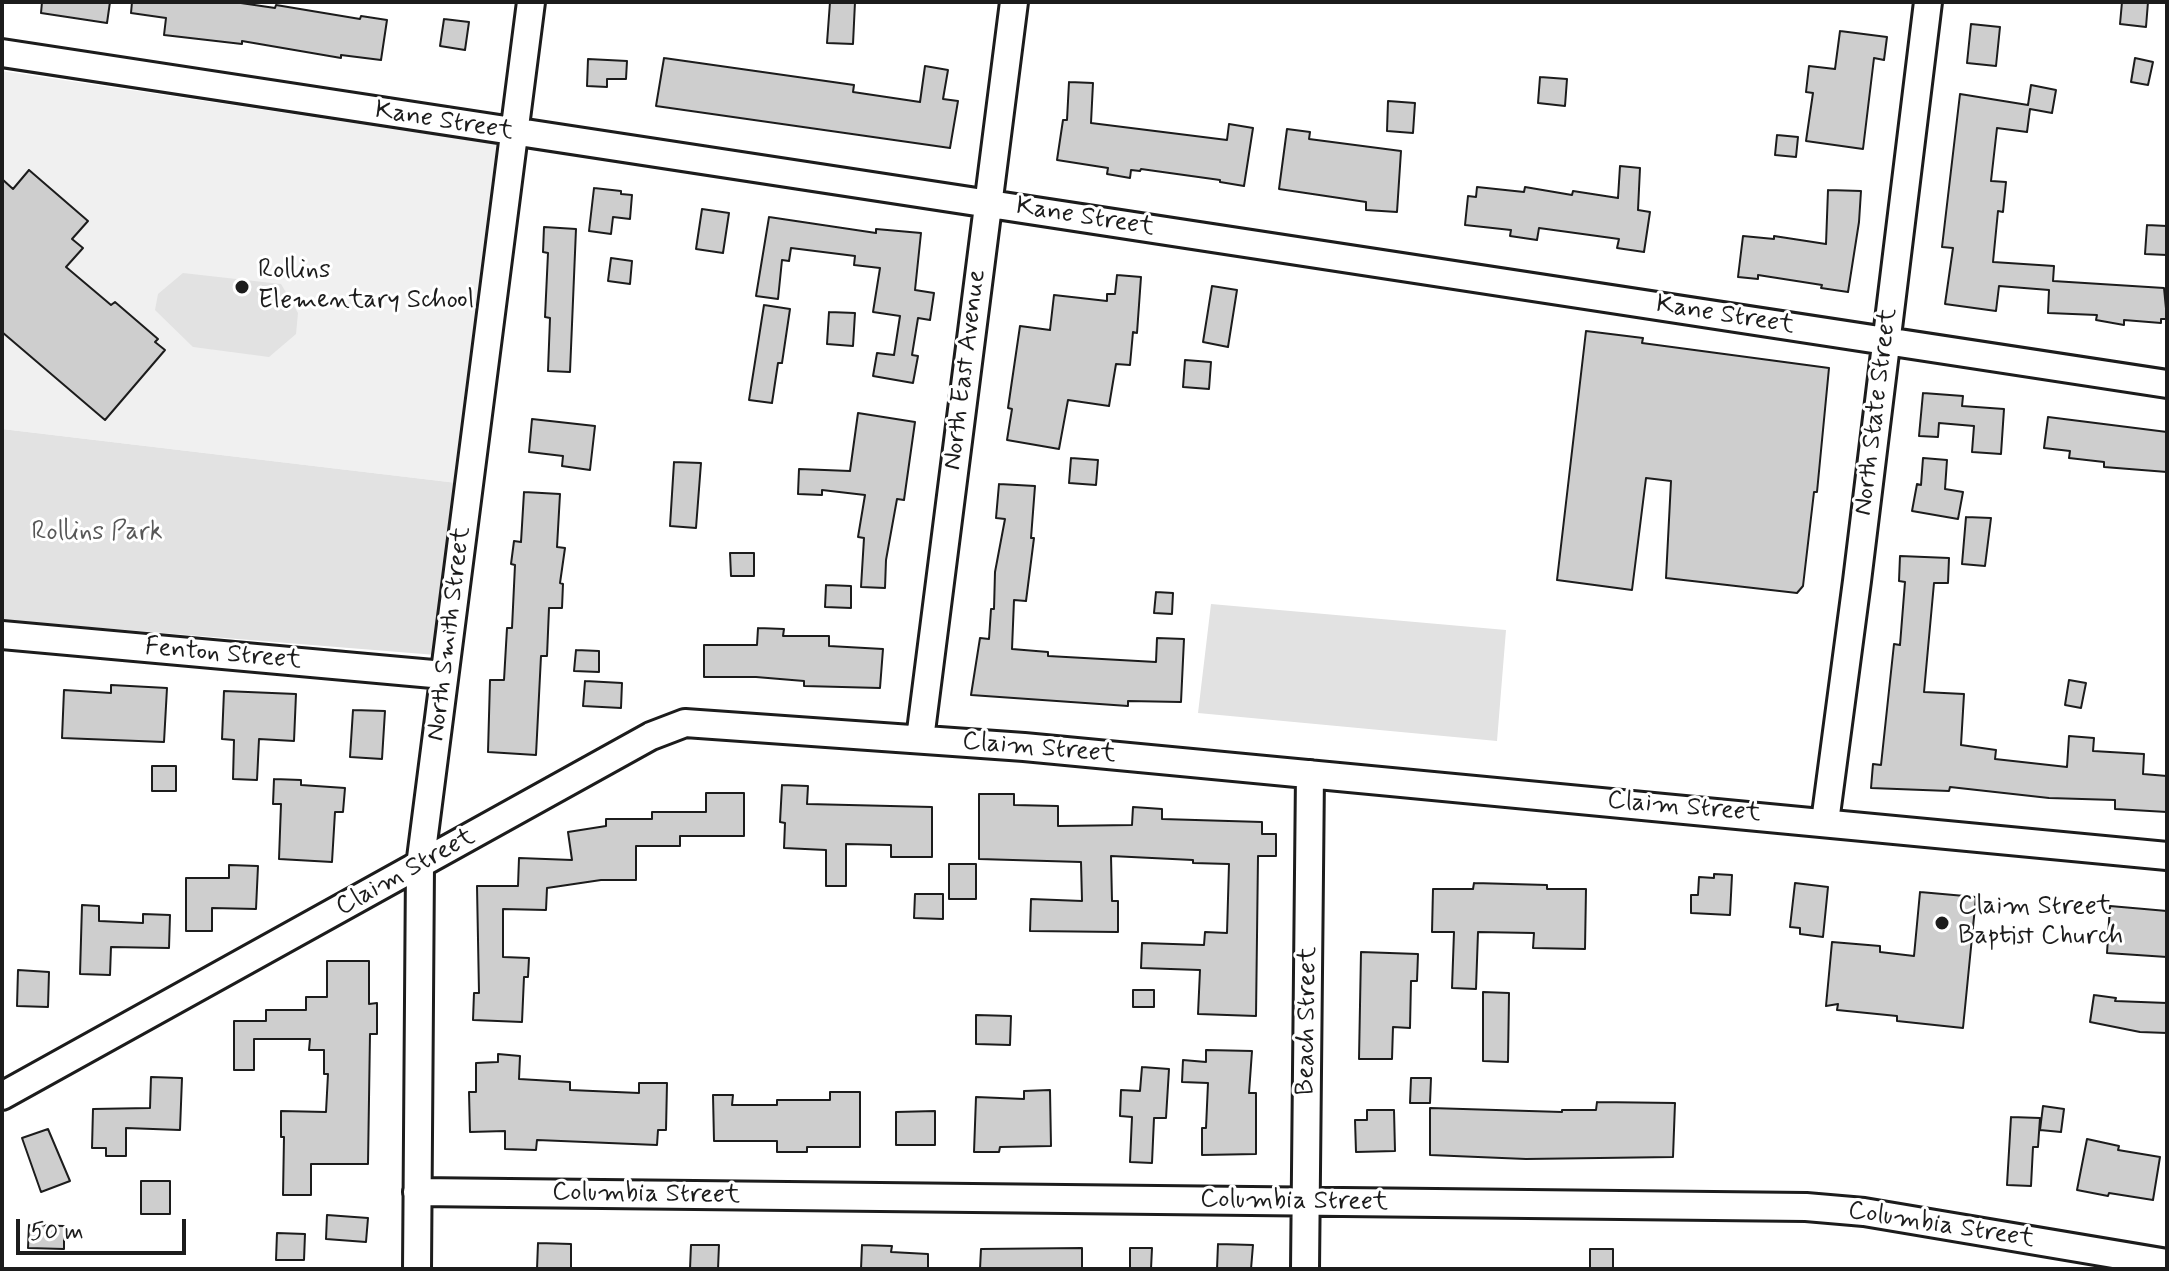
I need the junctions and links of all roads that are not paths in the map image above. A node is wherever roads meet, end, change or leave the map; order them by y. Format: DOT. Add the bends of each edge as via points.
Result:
graph roads {
  1 [pos="531,2"];
  2 [pos="1014,2"];
  3 [pos="1928,2"];
  4 [pos="2,53"];
  5 [pos="514,133"];
  6 [pos="988,203"];
  7 [pos="1885,340"];
  8 [pos="2167,384"];
  9 [pos="2,635"];
  10 [pos="444,675"];
  11 [pos="920,739"];
  12 [pos="1310,774"];
  13 [pos="1825,822"];
  14 [pos="2167,856"];
  15 [pos="420,866"];
  16 [pos="2,1096"];
  17 [pos="417,1192"];
  18 [pos="1306,1202"];
  19 [pos="2167,1263"];
  20 [pos="417,1269"];
  21 [pos="1305,1269"];
  1 -- 5 [label="street, North Smith Street"];
  2 -- 6 [label="street, North East Avenue"];
  3 -- 7 [label="street, North State Street"];
  4 -- 5 [label="street, Kane Street"];
  5 -- 6 [label="street, Kane Street"];
  5 -- 10 [label="street, North Smith Street"];
  6 -- 7 [label="street, Kane Street"];
  6 -- 11 [label="street, North East Avenue"];
  7 -- 8 [label="street, Kane Street"];
  7 -- 13 [label="street, North State Street"];
  9 -- 10 [label="street, Fenton Street"];
  10 -- 15 [label="street, North Smith Street"];
  11 -- 12 [label="street, Claim Street"];
  11 -- 15 [label="street, Claim Street" via="685,723 651,736"];
  12 -- 13 [label="street, Claim Street"];
  12 -- 18 [label="street, Beach Street"];
  13 -- 14 [label="street, Claim Street"];
  15 -- 16 [label="street, Claim Street"];
  15 -- 17 [label="street, North Smith Street"];
  17 -- 18 [label="street, Columbia Street"];
  17 -- 20 [label="street, North Smith Street"];
  18 -- 19 [label="street, Columbia Street" via="1806,1207"];
  18 -- 21 [label="street, Beach Street"];
}
